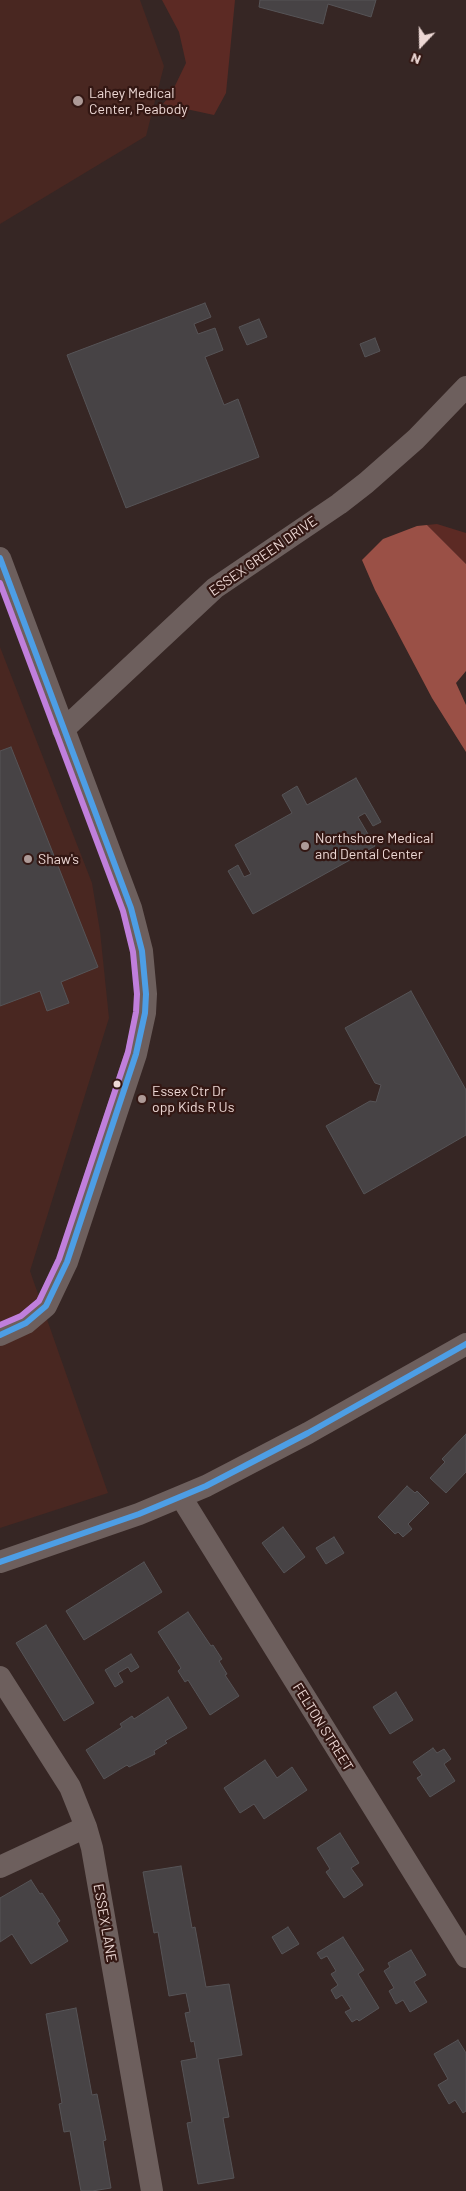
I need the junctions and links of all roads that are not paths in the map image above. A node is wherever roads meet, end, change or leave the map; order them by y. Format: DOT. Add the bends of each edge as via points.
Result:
graph roads {
  1 [pos="466,387"];
  2 [pos="0,558"];
  3 [pos="63,730"];
  4 [pos="0,1336"];
  5 [pos="466,1344"];
  6 [pos="181,1497"];
  7 [pos="0,1562"];
  8 [pos="0,1676"];
  9 [pos="86,1827"];
  10 [pos="0,1867"];
  11 [pos="460,1935"];
  12 [pos="466,1958"];
  13 [pos="152,2191"];
  1 -- 3 [label="street, ESSEX GREEN DRIVE" via="416,439 366,483 200,600"];
  2 -- 3 [label="street"];
  3 -- 4 [label="street" via="138,930 145,972 145,1013 136,1054 58,1283 46,1306 26,1323"];
  5 -- 6 [label="street" via="276,1451"];
  6 -- 7 [label="street"];
  6 -- 11 [label="street, FELTON STREET"];
  8 -- 9 [label="street, ESSEX LANE" via="70,1787"];
  9 -- 10 [label="street"];
  9 -- 13 [label="street, ESSEX LANE"];
  11 -- 12 [label="street, FELTON STREET"];
}
